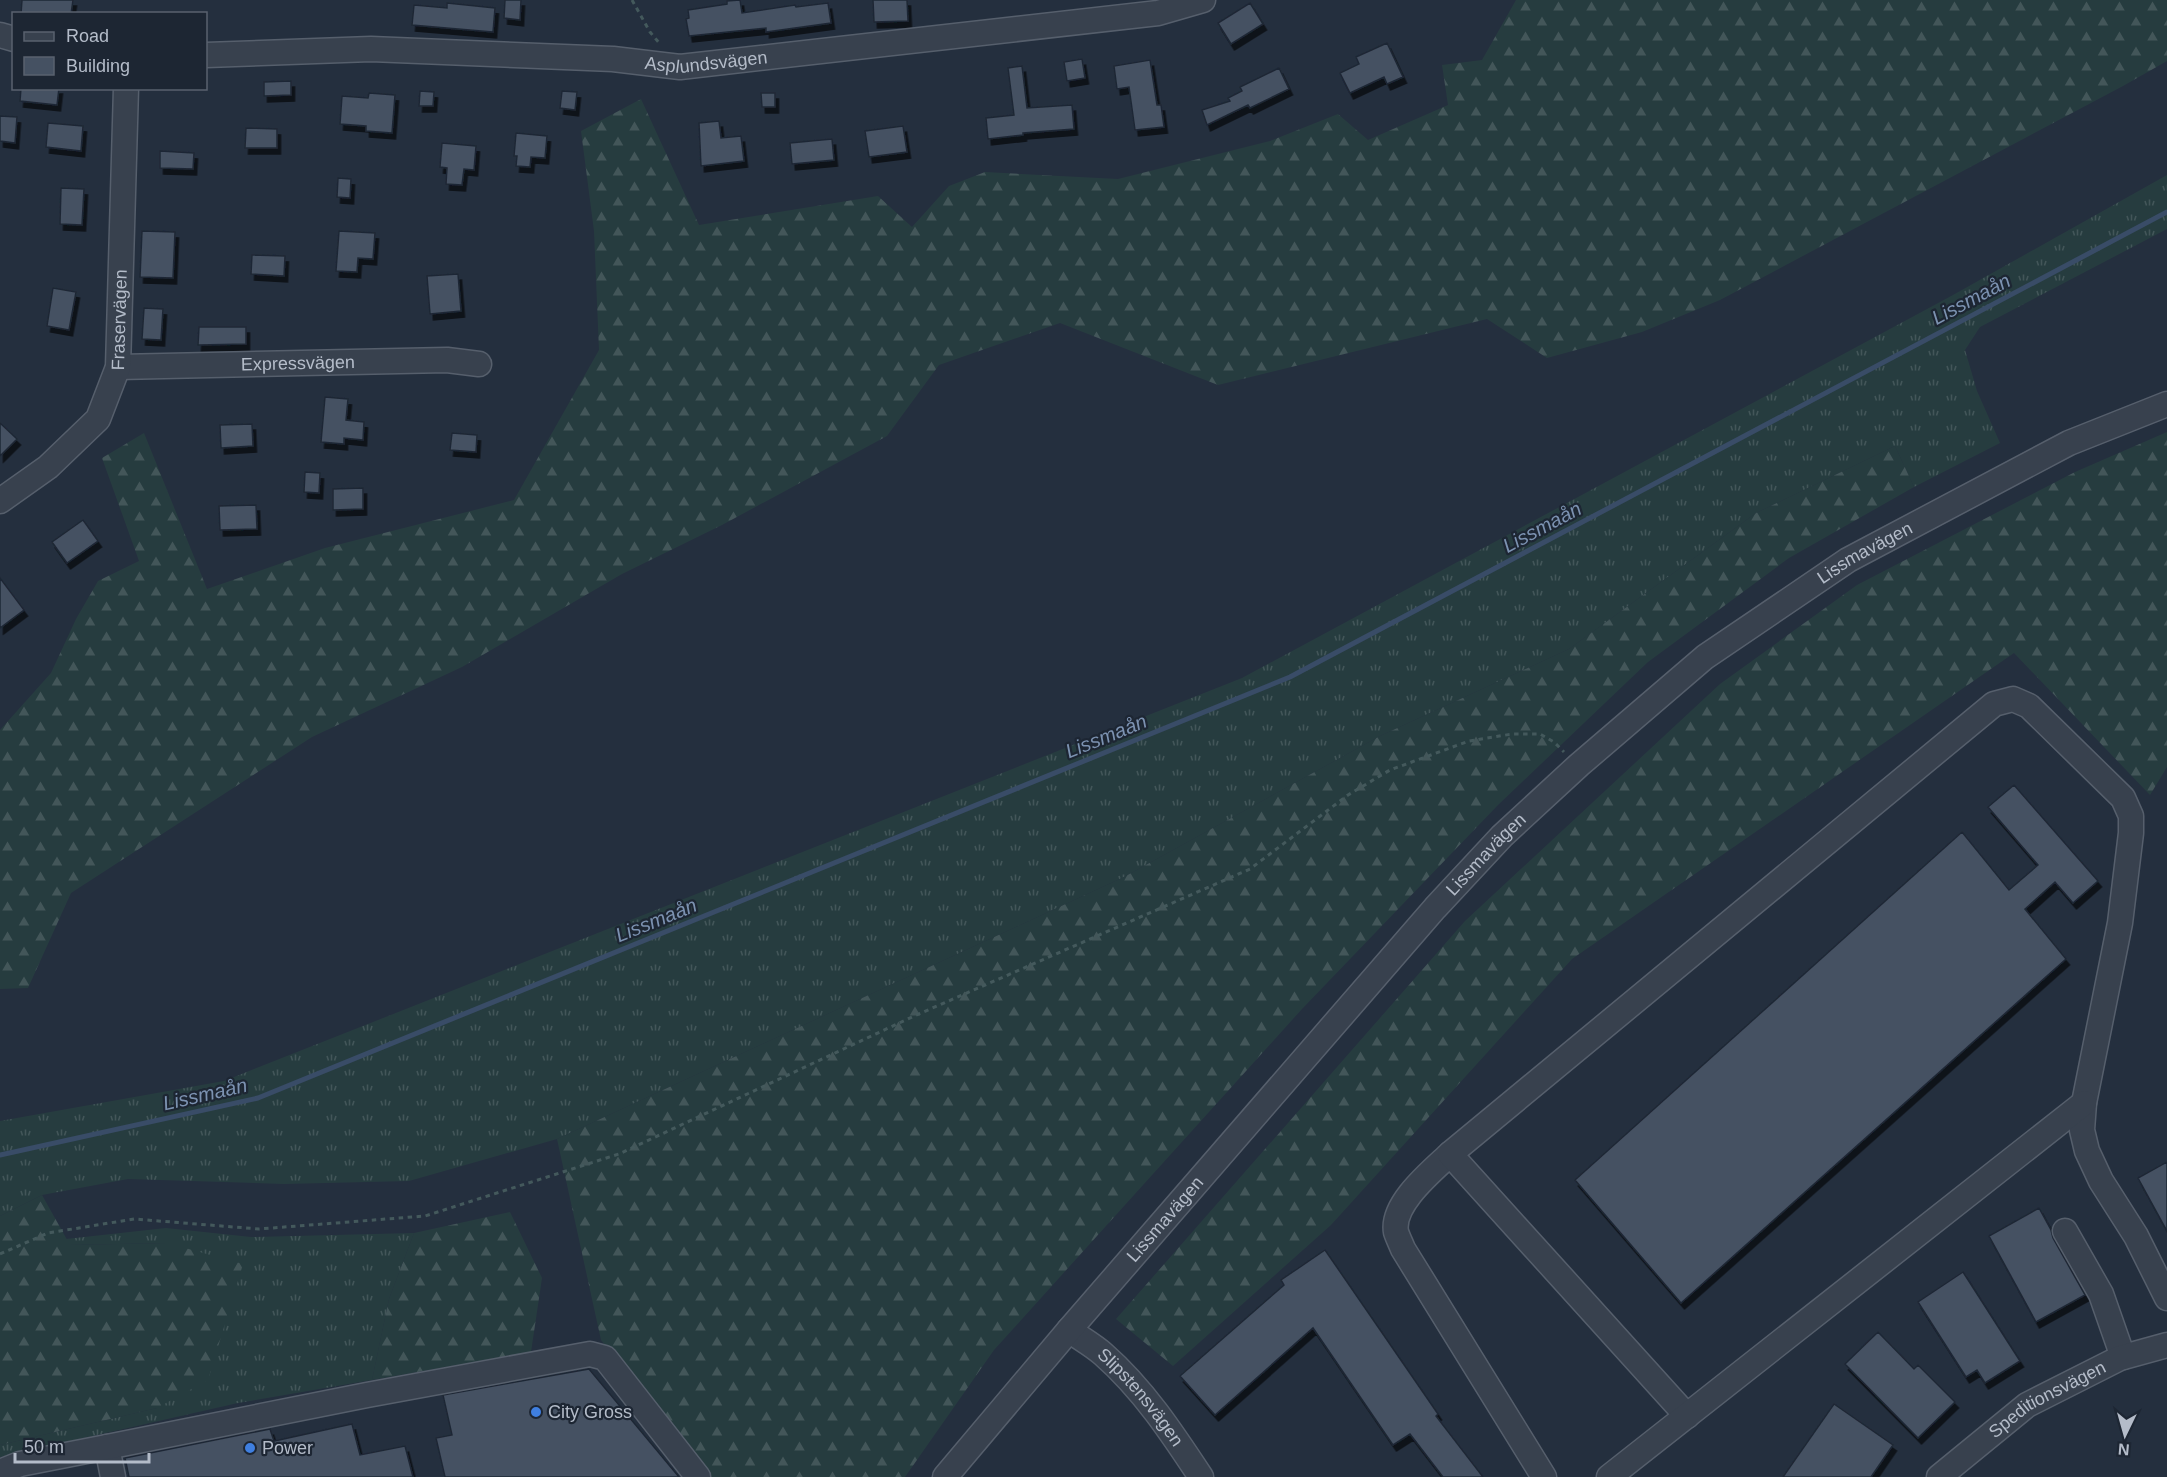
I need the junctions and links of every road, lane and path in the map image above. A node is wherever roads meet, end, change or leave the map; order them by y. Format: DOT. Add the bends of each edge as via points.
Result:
graph roads {
  1 [pos="632,0"];
  2 [pos="1203,0"];
  3 [pos="207,55"];
  4 [pos="680,67"];
  5 [pos="126,90"];
  6 [pos="479,364"];
  7 [pos="118,367"];
  8 [pos="2167,404"];
  9 [pos="0,501"];
  10 [pos="1579,765"];
  11 [pos="2084,1102"];
  12 [pos="1450,1154"];
  13 [pos="2066,1231"];
  14 [pos="0,1254"];
  15 [pos="2167,1298"];
  16 [pos="1069,1330"];
  17 [pos="2167,1345"];
  18 [pos="2123,1357"];
  19 [pos="1687,1416"];
  20 [pos="107,1447"];
  21 [pos="0,1472"];
  22 [pos="112,1477"];
  23 [pos="698,1477"];
  24 [pos="945,1477"];
  25 [pos="1201,1477"];
  26 [pos="1544,1477"];
  27 [pos="1609,1477"];
  28 [pos="1939,1477"];
  1 -- 4 [label="path" via="650,32"];
  2 -- 4 [label="street, Asplundsvägen" via="1158,13"];
  3 -- 4 [label="street, Asplundsvägen" via="370,49 613,59"];
  5 -- 7 [label="street, Fraservägen"];
  6 -- 7 [label="street, Expressvägen" via="447,360"];
  7 -- 9 [label="street, Fraservägen" via="98,419 48,467"];
  8 -- 10 [label="street, Lissmavägen" via="2069,443 1848,560 1705,657"];
  10 -- 14 [label="path" via="1540,734 1512,734 1469,741 1390,770 1348,795 1250,869 912,1017 619,1154 425,1216 259,1229 134,1219 48,1233"];
  10 -- 16 [label="street, Lissmavägen" via="1502,836 1435,908"];
  11 -- 12 [label="street" via="2120,923 2131,816 2123,798 2029,706 2013,699 1994,704"];
  11 -- 15 [label="street" via="2082,1130 2087,1151"];
  11 -- 19 [label="street"];
  12 -- 19 [label="street"];
  12 -- 26 [label="street" via="1413,1189 1400,1211 1396,1230 1403,1250"];
  13 -- 18 [label="street" via="2101,1294"];
  16 -- 24 [label="street, Lissmavägen"];
  16 -- 25 [label="street, Slipstensvägen" via="1101,1352 1130,1380"];
  17 -- 18 [label="street, Speditionsvägen"];
  18 -- 28 [label="street, Speditionsvägen" via="2027,1405"];
  19 -- 27 [label="street"];
  20 -- 21 [label="street" via="20,1464"];
  20 -- 22 [label="street"];
  20 -- 23 [label="street" via="590,1354 605,1358"];
}
